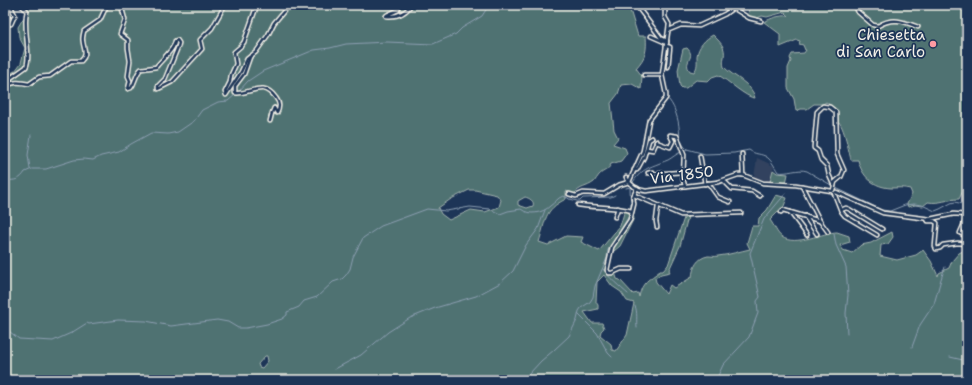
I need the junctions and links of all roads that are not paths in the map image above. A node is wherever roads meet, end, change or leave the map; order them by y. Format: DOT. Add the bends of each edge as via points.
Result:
graph roads {
  1 [pos="12,5"];
  2 [pos="21,5"];
  3 [pos="107,5"];
  4 [pos="122,5"];
  5 [pos="226,5"];
  6 [pos="257,5"];
  7 [pos="289,5"];
  8 [pos="400,5"];
  9 [pos="411,5"];
  10 [pos="636,5"];
  11 [pos="665,5"];
  12 [pos="855,5"];
  13 [pos="5,16"];
  14 [pos="761,21"];
  15 [pos="918,27"];
  16 [pos="669,30"];
  17 [pos="651,36"];
  18 [pos="667,43"];
  19 [pos="250,57"];
  20 [pos="668,67"];
  21 [pos="644,75"];
  22 [pos="662,75"];
  23 [pos="5,82"];
  24 [pos="5,87"];
  25 [pos="270,121"];
  26 [pos="652,138"];
  27 [pos="647,149"];
  28 [pos="742,154"];
  29 [pos="700,156"];
  30 [pos="634,170"];
  31 [pos="648,172"];
  32 [pos="683,172"];
  33 [pos="744,175"];
  34 [pos="626,177"];
  35 [pos="724,181"];
  36 [pos="629,183"];
  37 [pos="707,183"];
  38 [pos="685,186"];
  39 [pos="802,186"];
  40 [pos="635,187"];
  41 [pos="834,190"];
  42 [pos="569,194"];
  43 [pos="634,195"];
  44 [pos="760,196"];
  45 [pos="730,202"];
  46 [pos="578,205"];
  47 [pos="658,206"];
  48 [pos="618,208"];
  49 [pos="841,210"];
  50 [pos="790,211"];
  51 [pos="632,212"];
  52 [pos="781,212"];
  53 [pos="741,213"];
  54 [pos="804,216"];
  55 [pos="967,216"];
  56 [pos="615,218"];
  57 [pos="927,219"];
  58 [pos="820,221"];
  59 [pos="657,227"];
  60 [pos="882,229"];
  61 [pos="828,232"];
  62 [pos="817,234"];
  63 [pos="806,235"];
  64 [pos="877,235"];
  65 [pos="967,237"];
  66 [pos="967,244"];
  67 [pos="631,269"];
  1 -- 13 [label="street" via="15,14 11,24"];
  2 -- 23 [label="street" via="27,11 25,20 28,64"];
  3 -- 24 [label="street" via="100,20 84,31 85,56 81,61 71,61 50,76 40,77 28,84 13,82"];
  4 -- 5 [label="street" via="125,20 120,34 128,40 130,57 128,88 133,86 140,70 156,66 173,48 176,40 178,43 166,78 158,86 158,90 172,82 202,49 200,40 212,28"];
  6 -- 19 [label="street" via="244,42 234,52 236,64 226,95"];
  7 -- 19 [label="street" via="274,23 258,50"];
  8 -- 9 [label="street" via="398,10 386,16 399,15"];
  10 -- 18 [label="street"];
  11 -- 16 [label="street"];
  12 -- 15 [label="street" via="858,12 872,26 892,20"];
  14 -- 16 [label="street" via="749,18 733,8 699,26 681,26"];
  16 -- 18 [label="street"];
  17 -- 18 [label="street"];
  18 -- 20 [label="street" via="670,47"];
  18 -- 22 [label="street"];
  19 -- 25 [label="street" via="244,74 235,86 235,93 263,88 273,94 280,104 277,113 274,108"];
  21 -- 22 [label="street"];
  22 -- 30 [label="street" via="666,98 649,120"];
  26 -- 27 [label="street"];
  27 -- 30 [label="street" via="637,170"];
  27 -- 32 [label="street" via="653,150 656,142 670,146 673,141 670,135 676,135 683,153"];
  28 -- 33 [label="street"];
  29 -- 37 [label="street"];
  30 -- 36 [label="street"];
  31 -- 32 [label="street"];
  32 -- 38 [label="street"];
  33 -- 35 [label="street, Via 1850"];
  33 -- 39 [label="street" via="763,182"];
  34 -- 36 [label="street"];
  35 -- 37 [label="street, Via 1850"];
  35 -- 44 [label="street" via="732,189 752,191"];
  36 -- 40 [label="street, Via 1850"];
  36 -- 42 [label="street, Via 1850" via="619,185 604,194"];
  37 -- 38 [label="street, Via 1850"];
  37 -- 45 [label="street" via="718,197"];
  38 -- 40 [label="street, Via 1850" via="646,191"];
  39 -- 41 [label="street"];
  39 -- 58 [label="street"];
  40 -- 43 [label="street"];
  41 -- 41 [label="street" via="828,166 814,148 817,112 824,106 834,110 837,119 837,154 844,170 835,182"];
  41 -- 49 [label="street"];
  41 -- 57 [label="street" via="880,213"];
  43 -- 47 [label="street"];
  43 -- 51 [label="street"];
  46 -- 48 [label="street"];
  47 -- 53 [label="street" via="680,215"];
  47 -- 59 [label="street"];
  48 -- 51 [label="street"];
  48 -- 56 [label="street"];
  49 -- 60 [label="street" via="849,208"];
  49 -- 64 [label="street" via="846,217"];
  50 -- 52 [label="street"];
  50 -- 54 [label="street"];
  50 -- 63 [label="street"];
  51 -- 67 [label="street" via="630,220 611,249 607,272 612,273 621,268"];
  54 -- 58 [label="street"];
  54 -- 62 [label="street"];
  55 -- 57 [label="street" via="954,214"];
  55 -- 65 [label="street" via="960,232"];
  57 -- 66 [label="street" via="936,223 936,249 943,244"];
  58 -- 61 [label="street"];
}
